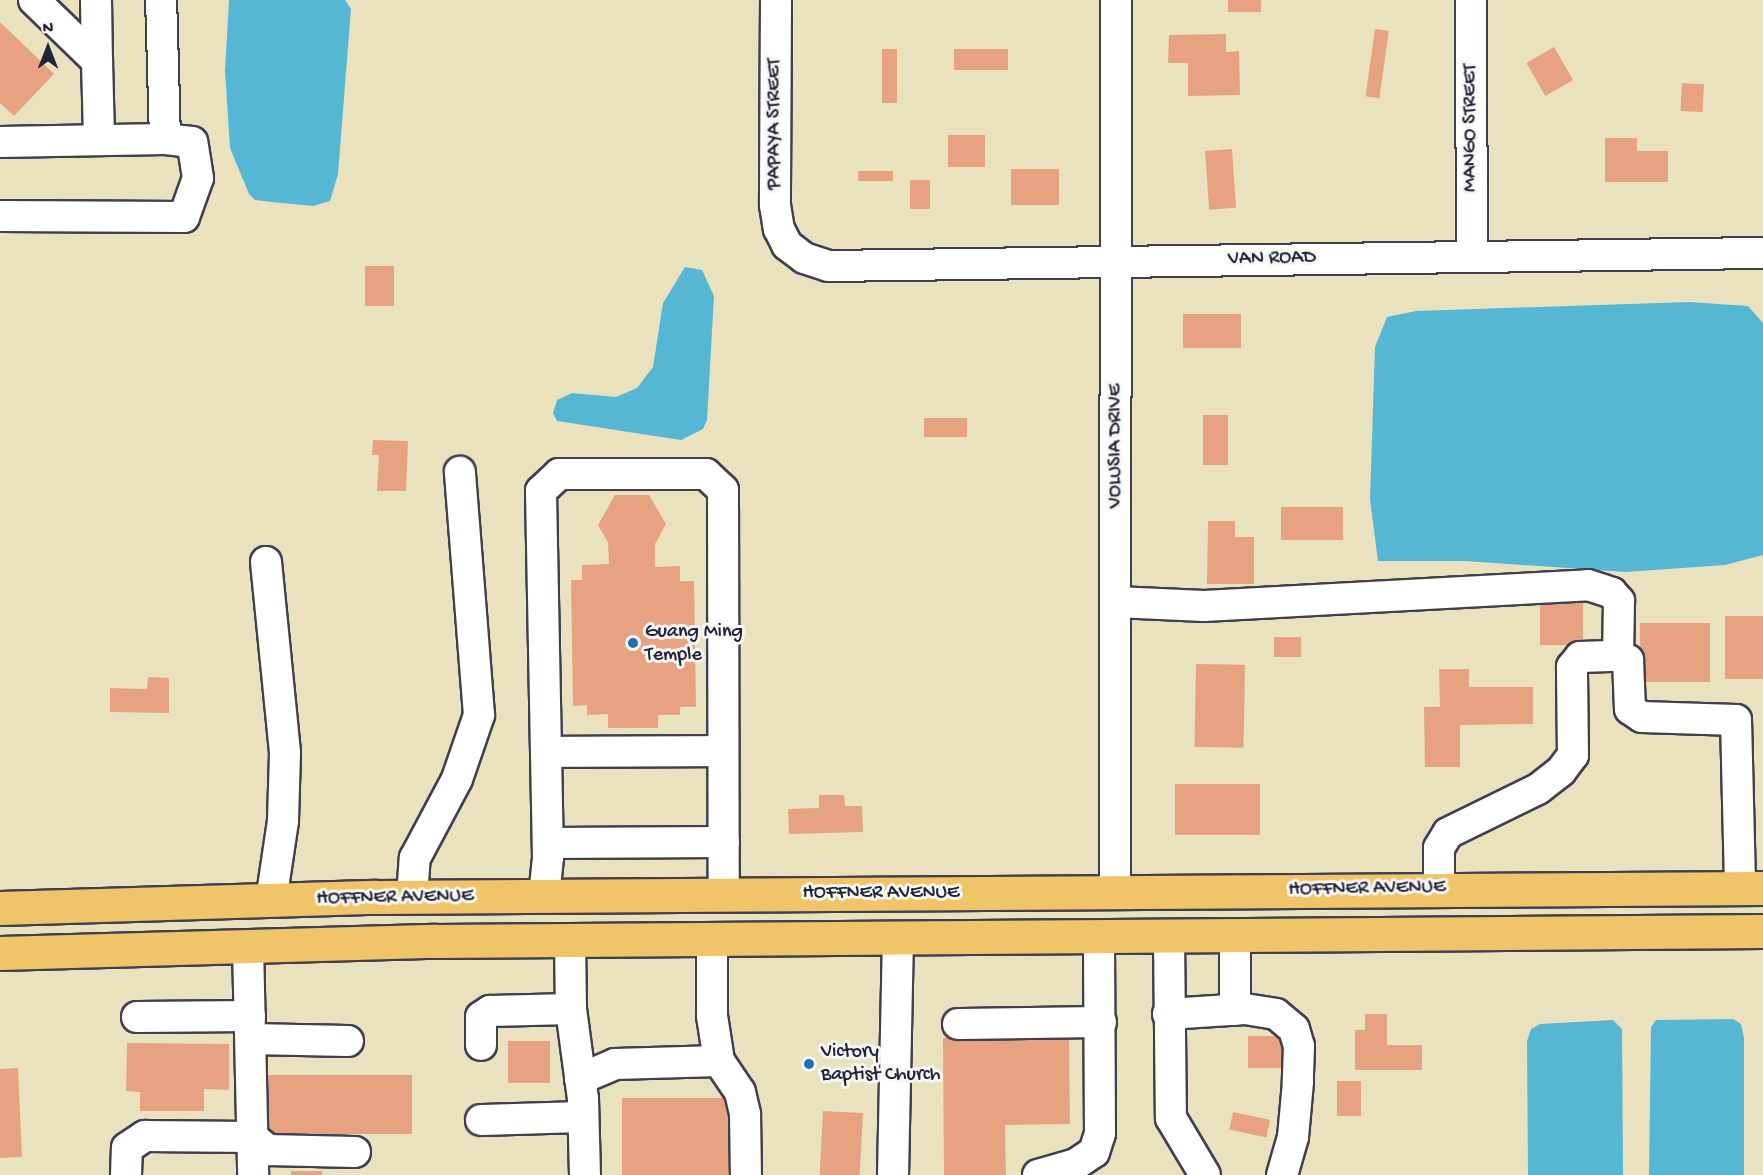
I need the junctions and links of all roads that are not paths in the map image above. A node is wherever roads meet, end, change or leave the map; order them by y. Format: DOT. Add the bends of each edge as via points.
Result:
graph roads {
  1 [pos="34,0"];
  2 [pos="96,0"];
  3 [pos="161,0"];
  4 [pos="776,0"];
  5 [pos="1116,0"];
  6 [pos="1471,0"];
  7 [pos="97,61"];
  8 [pos="165,139"];
  9 [pos="99,140"];
  10 [pos="0,142"];
  11 [pos="0,216"];
  12 [pos="787,245"];
  13 [pos="1763,253"];
  14 [pos="1472,256"];
  15 [pos="1117,261"];
  16 [pos="460,472"];
  17 [pos="266,562"];
  18 [pos="1116,602"];
  19 [pos="1618,656"];
  20 [pos="1750,720"];
  21 [pos="723,751"];
  22 [pos="546,752"];
  23 [pos="724,842"];
  24 [pos="548,843"];
  25 [pos="1439,888"];
  26 [pos="1751,888"];
  27 [pos="1115,891"];
  28 [pos="724,894"];
  29 [pos="544,896"];
  30 [pos="412,897"];
  31 [pos="271,901"];
  32 [pos="0,908"];
  33 [pos="1763,931"];
  34 [pos="1169,936"];
  35 [pos="1235,936"];
  36 [pos="1099,937"];
  37 [pos="712,939"];
  38 [pos="898,939"];
  39 [pos="570,940"];
  40 [pos="248,946"];
  41 [pos="0,953"];
  42 [pos="571,1009"];
  43 [pos="1235,1010"];
  44 [pos="1168,1014"];
  45 [pos="136,1017"];
  46 [pos="1101,1022"];
  47 [pos="958,1024"];
  48 [pos="250,1028"];
  49 [pos="348,1041"];
  50 [pos="481,1045"];
  51 [pos="719,1061"];
  52 [pos="580,1079"];
  53 [pos="584,1117"];
  54 [pos="481,1120"];
  55 [pos="252,1137"];
  56 [pos="355,1152"];
  57 [pos="126,1175"];
  58 [pos="253,1175"];
  59 [pos="585,1175"];
  60 [pos="746,1175"];
  61 [pos="893,1175"];
  62 [pos="1038,1175"];
  63 [pos="1205,1175"];
  64 [pos="1282,1175"];
  1 -- 7 [label="street"];
  2 -- 7 [label="street"];
  3 -- 8 [label="street"];
  4 -- 12 [label="street, PAPAYA STREET" via="775,205 778,229"];
  5 -- 15 [label="street, VOLUSIA DRIVE"];
  6 -- 14 [label="street, MANGO STREET"];
  7 -- 9 [label="street"];
  8 -- 9 [label="street"];
  8 -- 11 [label="street" via="192,141 198,178 184,217"];
  9 -- 10 [label="street"];
  12 -- 15 [label="street, VAN ROAD" via="804,258 828,266"];
  13 -- 14 [label="street, VAN ROAD"];
  14 -- 15 [label="street, VAN ROAD"];
  15 -- 18 [label="street, VOLUSIA DRIVE"];
  16 -- 30 [label="street" via="479,715 457,779 415,858"];
  17 -- 31 [label="street" via="285,753 283,821"];
  18 -- 19 [label="street" via="1204,606 1588,585 1612,592 1619,601"];
  18 -- 27 [label="street, VOLUSIA DRIVE"];
  19 -- 20 [label="street" via="1628,660 1630,708 1642,717"];
  19 -- 25 [label="street" via="1580,657 1572,667 1573,755 1561,771 1538,789 1448,833 1439,848"];
  20 -- 26 [label="street"];
  21 -- 22 [label="street"];
  21 -- 22 [label="street" via="723,490 706,474 559,474 541,491"];
  21 -- 23 [label="street"];
  22 -- 24 [label="street"];
  23 -- 24 [label="street"];
  23 -- 28 [label="street"];
  24 -- 29 [label="street"];
  25 -- 26 [label="main road, HOFFNER AVENUE"];
  25 -- 27 [label="main road, HOFFNER AVENUE"];
  25 -- 34 [label="main road" via="1402,909 1197,913 1178,919"];
  27 -- 28 [label="main road, HOFFNER AVENUE"];
  27 -- 38 [label="main road" via="1102,911 1091,918 931,920"];
  28 -- 29 [label="main road, HOFFNER AVENUE"];
  28 -- 39 [label="main road" via="674,921 601,923"];
  29 -- 30 [label="main road, HOFFNER AVENUE"];
  30 -- 31 [label="main road, HOFFNER AVENUE"];
  30 -- 40 [label="main road" via="397,909 295,916 274,923"];
  31 -- 32 [label="main road, HOFFNER AVENUE"];
  33 -- 35 [label="main road"];
  34 -- 35 [label="main road"];
  34 -- 36 [label="main road"];
  34 -- 44 [label="street"];
  35 -- 43 [label="street"];
  36 -- 38 [label="main road"];
  36 -- 46 [label="street"];
  37 -- 38 [label="main road"];
  37 -- 39 [label="main road"];
  37 -- 51 [label="street" via="712,1016"];
  38 -- 61 [label="street"];
  39 -- 40 [label="main road"];
  39 -- 42 [label="street"];
  40 -- 41 [label="main road"];
  40 -- 48 [label="street"];
  42 -- 50 [label="street" via="490,1011 481,1017"];
  42 -- 52 [label="street"];
  43 -- 44 [label="street"];
  43 -- 64 [label="street" via="1276,1014 1286,1020 1299,1046 1293,1137"];
  44 -- 63 [label="street" via="1171,1118"];
  45 -- 48 [label="street"];
  46 -- 47 [label="street"];
  46 -- 62 [label="street" via="1100,1134 1094,1152 1076,1164"];
  48 -- 49 [label="street"];
  48 -- 55 [label="street"];
  51 -- 52 [label="street" via="615,1064"];
  51 -- 60 [label="street" via="740,1092 745,1114"];
  52 -- 53 [label="street"];
  53 -- 54 [label="street"];
  53 -- 59 [label="street"];
  55 -- 56 [label="street" via="268,1150"];
  55 -- 57 [label="street" via="145,1136 127,1148"];
  55 -- 58 [label="street"];
}
